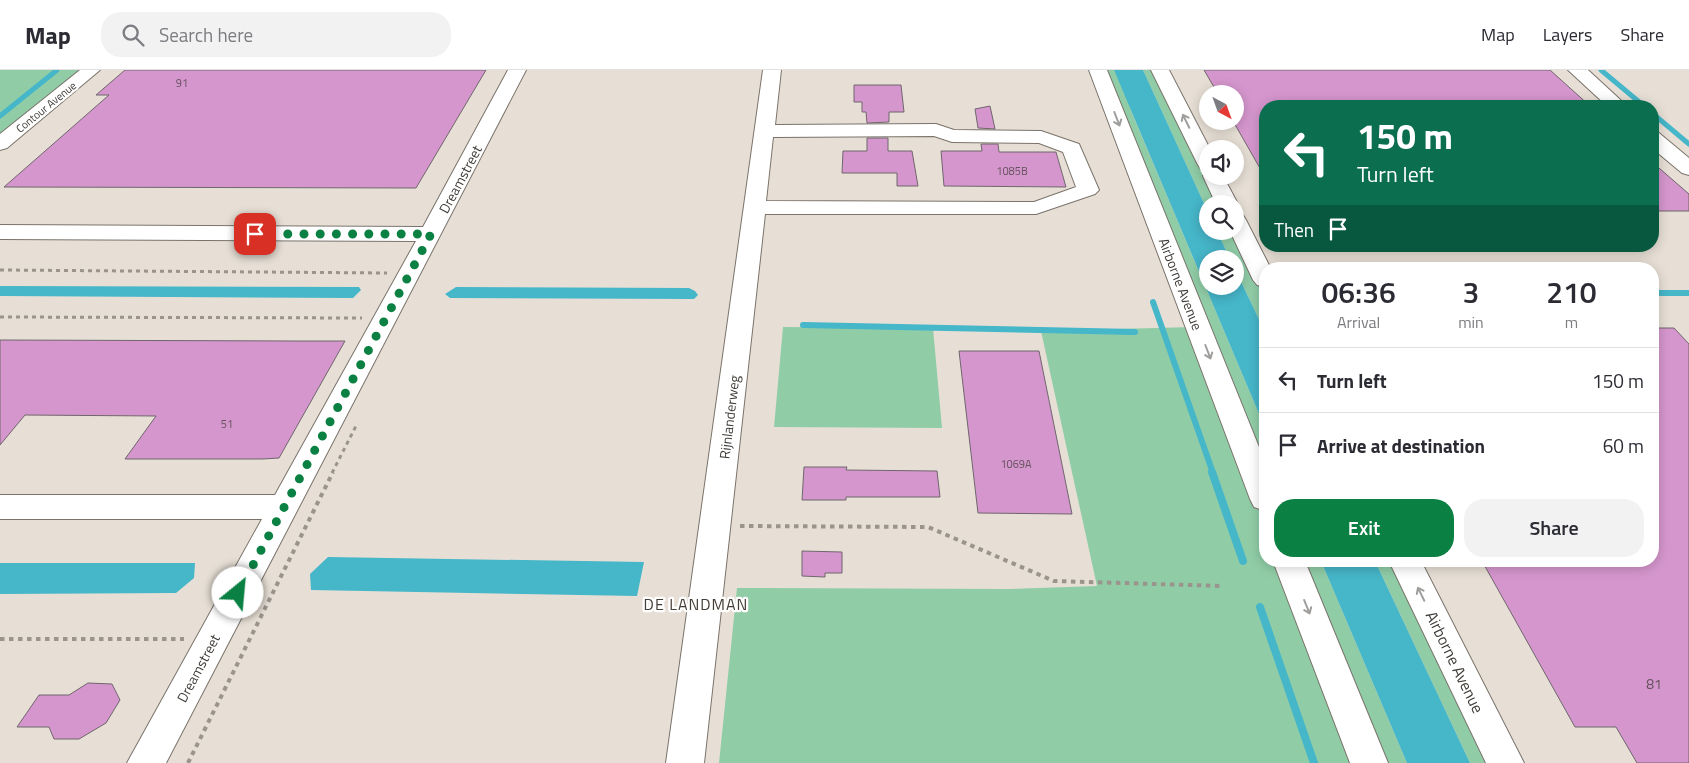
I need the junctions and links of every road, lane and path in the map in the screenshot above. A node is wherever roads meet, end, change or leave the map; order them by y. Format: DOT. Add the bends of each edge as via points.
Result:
graph roads {
  1 [pos="91,70"];
  2 [pos="517,70"];
  3 [pos="772,70"];
  4 [pos="1098,70"];
  5 [pos="1160,70"];
  6 [pos="1577,70"];
  7 [pos="1611,100"];
  8 [pos="764,131"];
  9 [pos="1659,143"];
  10 [pos="0,144"];
  11 [pos="1199,147"];
  12 [pos="1689,169"];
  13 [pos="755,207"];
  14 [pos="0,232"];
  15 [pos="431,234"];
  16 [pos="1244,238"];
  17 [pos="1259,268"];
  18 [pos="0,270"];
  19 [pos="410,273"];
  20 [pos="0,316"];
  21 [pos="386,318"];
  22 [pos="359,420"];
  23 [pos="1259,483"];
  24 [pos="0,507"];
  25 [pos="284,507"];
  26 [pos="715,524"];
  27 [pos="1291,567"];
  28 [pos="1408,567"];
  29 [pos="1222,586"];
  30 [pos="0,639"];
  31 [pos="213,639"];
  32 [pos="146,763"];
  33 [pos="188,763"];
  34 [pos="685,763"];
  35 [pos="1369,763"];
  36 [pos="1506,763"];
  1 -- 10 [label="street, Contour Avenue"];
  2 -- 15 [label="street, Dreamstreet"];
  3 -- 8 [label="street, Rijnlanderweg"];
  4 -- 23 [label="street, Airborne Avenue, one-way"];
  11 -- 5 [label="street, one-way"];
  6 -- 7 [label="street"];
  8 -- 13 [label="street, Rijnlanderweg"];
  8 -- 13 [label="street" via="936,130 952,136 1041,136 1072,148 1088,190 1036,208"];
  9 -- 12 [label="street"];
  13 -- 26 [label="street, Rijnlanderweg"];
  14 -- 15 [label="street"];
  15 -- 19 [label="street, Dreamstreet"];
  16 -- 17 [label="street"];
  18 -- 19 [label="path"];
  19 -- 21 [label="street, Dreamstreet"];
  20 -- 21 [label="path"];
  21 -- 25 [label="street, Dreamstreet"];
  22 -- 33 [label="path"];
  24 -- 25 [label="street"];
  25 -- 31 [label="street, Dreamstreet"];
  26 -- 29 [label="path" via="928,527 1054,581"];
  26 -- 34 [label="street, Rijnlanderweg"];
  27 -- 35 [label="street, one-way"];
  36 -- 28 [label="street, Airborne Avenue, one-way"];
  30 -- 31 [label="path"];
  31 -- 32 [label="street, Dreamstreet"];
}
